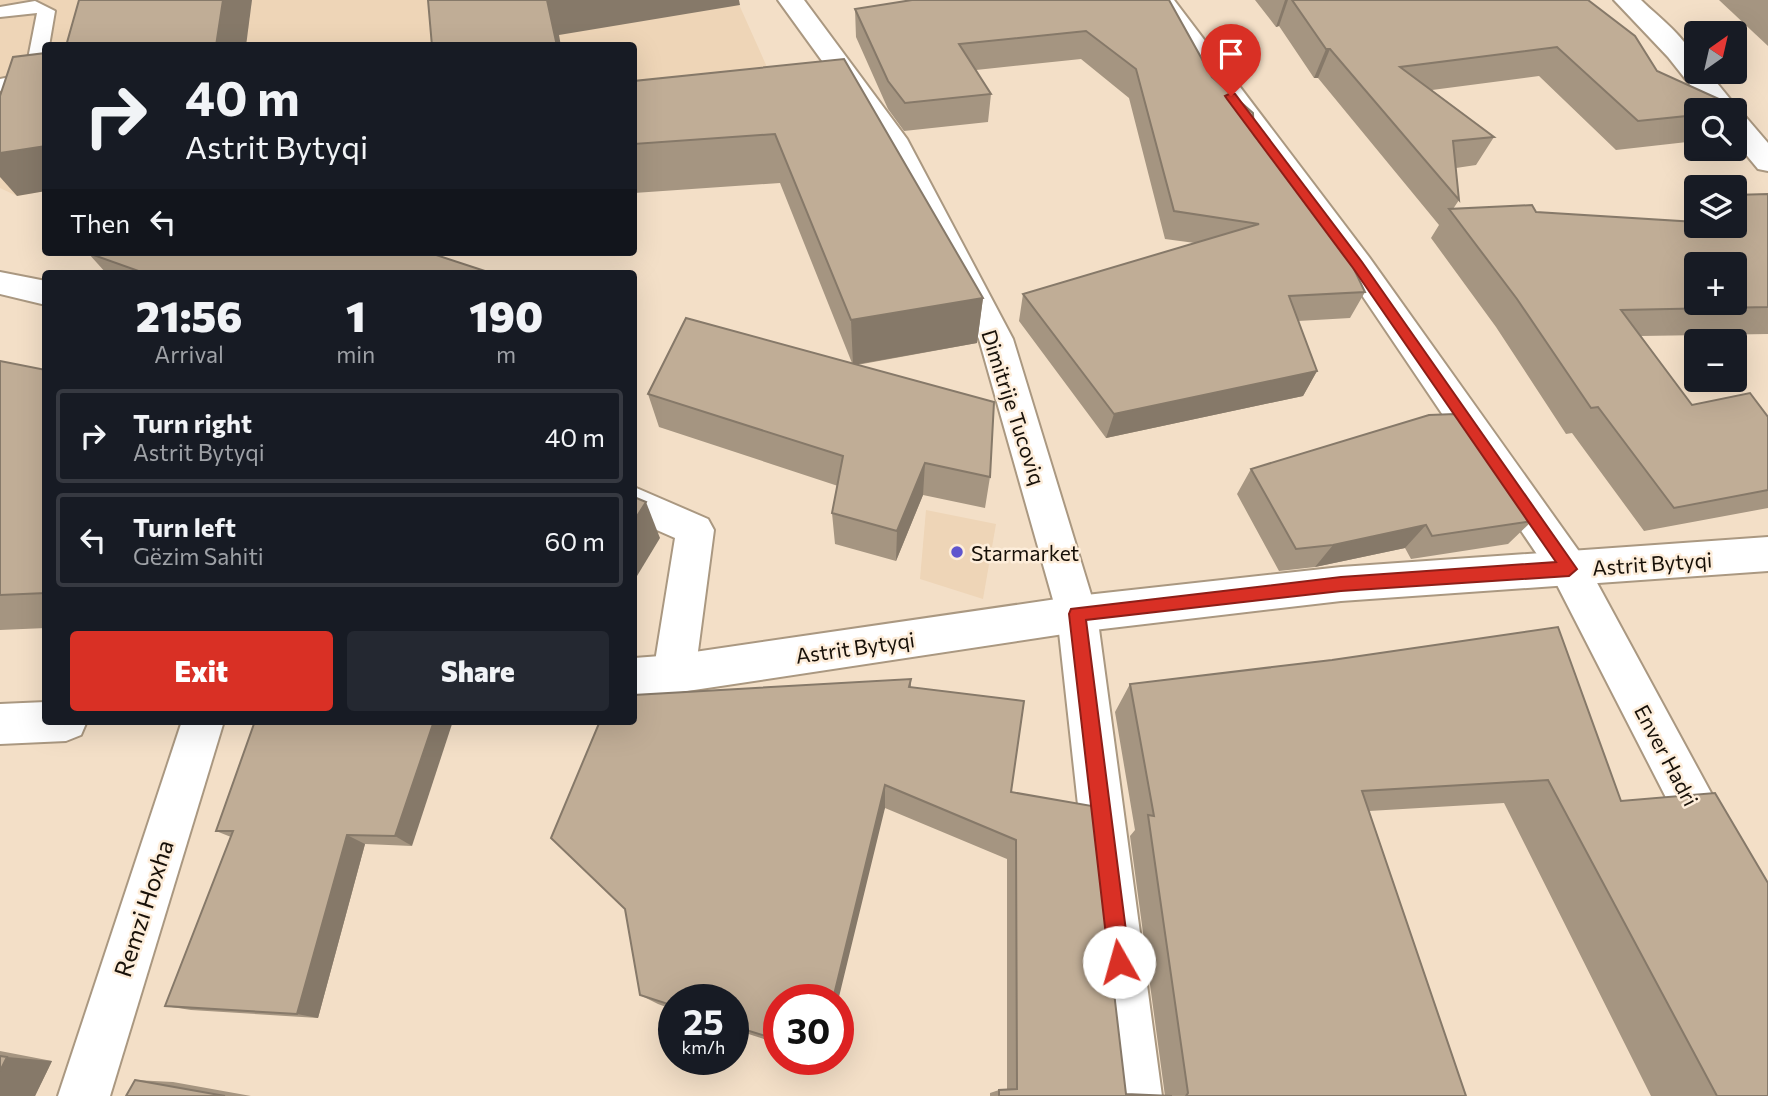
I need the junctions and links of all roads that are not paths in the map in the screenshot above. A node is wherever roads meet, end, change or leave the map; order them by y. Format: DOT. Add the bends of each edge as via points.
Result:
graph roads {
  1 [pos="791,0"];
  2 [pos="1161,0"];
  3 [pos="1627,0"];
  4 [pos="0,12"];
  5 [pos="0,85"];
  6 [pos="1715,98"];
  7 [pos="1747,137"];
  8 [pos="1768,162"];
  9 [pos="0,284"];
  10 [pos="42,292"];
  11 [pos="637,504"];
  12 [pos="1768,555"];
  13 [pos="1569,569"];
  14 [pos="1077,614"];
  15 [pos="674,674"];
  16 [pos="637,677"];
  17 [pos="42,722"];
  18 [pos="0,724"];
  19 [pos="201,725"];
  20 [pos="1730,872"];
  21 [pos="84,1096"];
  22 [pos="1136,1096"];
  1 -- 14 [label="street, Dimitrije Tucoviq" via="893,139 996,339"];
  2 -- 13 [label="street, Enver Hadri" via="1358,265"];
  3 -- 6 [label="street"];
  4 -- 5 [label="lane" via="34,6 46,11 35,71 21,81"];
  7 -- 8 [label="street"];
  9 -- 10 [label="street"];
  11 -- 15 [label="street" via="695,530"];
  12 -- 13 [label="street, Astrit Bytyqi"];
  13 -- 14 [label="street, Astrit Bytyqi" via="1341,584"];
  13 -- 20 [label="street, Enver Hadri"];
  14 -- 15 [label="street, Astrit Bytyqi"];
  14 -- 22 [label="street"];
  15 -- 16 [label="street, Astrit Bytyqi"];
  17 -- 18 [label="street"];
  19 -- 21 [label="street, Remzi Hoxha"];
}
